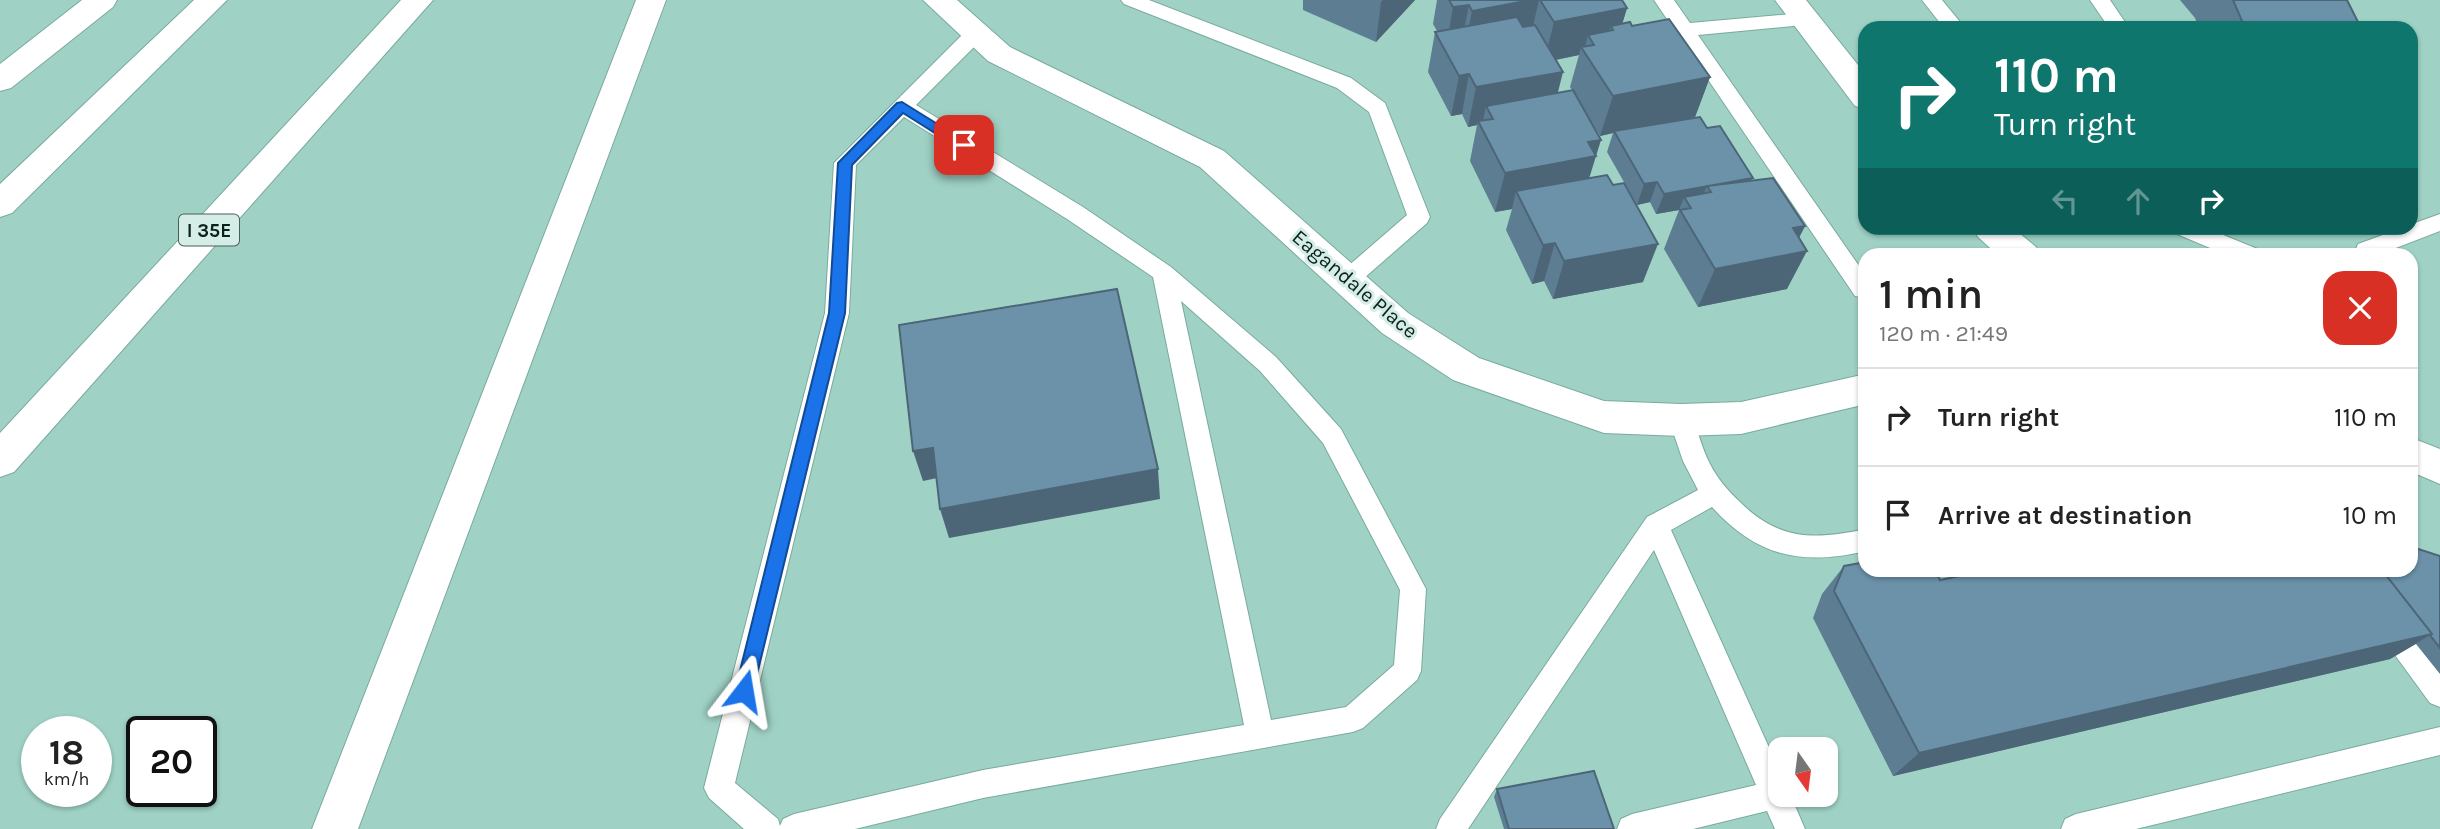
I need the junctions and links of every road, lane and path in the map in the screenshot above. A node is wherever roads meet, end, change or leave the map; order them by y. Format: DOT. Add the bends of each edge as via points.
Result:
graph roads {
  1 [pos="102,0"];
  2 [pos="212,0"];
  3 [pos="418,0"];
  4 [pos="651,0"];
  5 [pos="938,0"];
  6 [pos="1131,0"];
  7 [pos="1664,0"];
  8 [pos="1932,0"];
  9 [pos="2100,0"];
  10 [pos="1797,10"];
  11 [pos="1949,21"];
  12 [pos="2114,21"];
  13 [pos="1685,30"];
  14 [pos="975,34"];
  15 [pos="0,80"];
  16 [pos="1858,88"];
  17 [pos="902,106"];
  18 [pos="0,204"];
  19 [pos="2440,222"];
  20 [pos="2418,230"];
  21 [pos="1998,235"];
  22 [pos="2214,235"];
  23 [pos="2406,235"];
  24 [pos="2014,248"];
  25 [pos="2237,248"];
  26 [pos="2371,248"];
  27 [pos="1163,273"];
  28 [pos="1347,280"];
  29 [pos="1858,282"];
  30 [pos="1858,391"];
  31 [pos="1681,420"];
  32 [pos="2418,457"];
  33 [pos="0,460"];
  34 [pos="2440,467"];
  35 [pos="1714,494"];
  36 [pos="1656,525"];
  37 [pos="1858,542"];
  38 [pos="2351,577"];
  39 [pos="2440,694"];
  40 [pos="1260,735"];
  41 [pos="2440,741"];
  42 [pos="1768,778"];
  43 [pos="1768,796"];
  44 [pos="1781,807"];
  45 [pos="335,829"];
  46 [pos="767,829"];
  47 [pos="794,829"];
  48 [pos="1451,829"];
  49 [pos="1632,829"];
  50 [pos="1790,829"];
  51 [pos="2076,829"];
  1 -- 15 [label="main road"];
  2 -- 18 [label="main road"];
  3 -- 33 [label="main road, I 35E"];
  4 -- 45 [label="main road"];
  5 -- 14 [label="main road, Eagandale Place"];
  6 -- 28 [label="lane" via="1344,83 1378,108 1419,217"];
  7 -- 13 [label="lane"];
  8 -- 11 [label="lane"];
  9 -- 12 [label="lane"];
  10 -- 13 [label="lane"];
  10 -- 16 [label="main road"];
  13 -- 29 [label="lane"];
  14 -- 17 [label="lane"];
  14 -- 28 [label="main road, Eagandale Place" via="999,54 1212,159"];
  17 -- 27 [label="lane"];
  17 -- 46 [label="lane" via="845,163 837,313 719,788"];
  19 -- 20 [label="lane"];
  21 -- 24 [label="main road"];
  22 -- 25 [label="lane"];
  23 -- 26 [label="lane"];
  27 -- 40 [label="lane"];
  27 -- 40 [label="lane" via="1268,364 1332,436 1413,589 1407,671 1353,719"];
  28 -- 31 [label="main road, Eagandale Place" via="1395,323 1466,369 1604,417"];
  30 -- 31 [label="main road, Eagandale Place" via="1741,418"];
  31 -- 35 [label="lane"];
  32 -- 34 [label="main road"];
  35 -- 36 [label="lane"];
  35 -- 37 [label="lane" via="1769,539 1793,547"];
  36 -- 42 [label="lane"];
  36 -- 48 [label="lane"];
  38 -- 39 [label="lane"];
  40 -- 47 [label="lane" via="983,784"];
  41 -- 51 [label="lane"];
  43 -- 49 [label="lane"];
  44 -- 50 [label="lane"];
}
